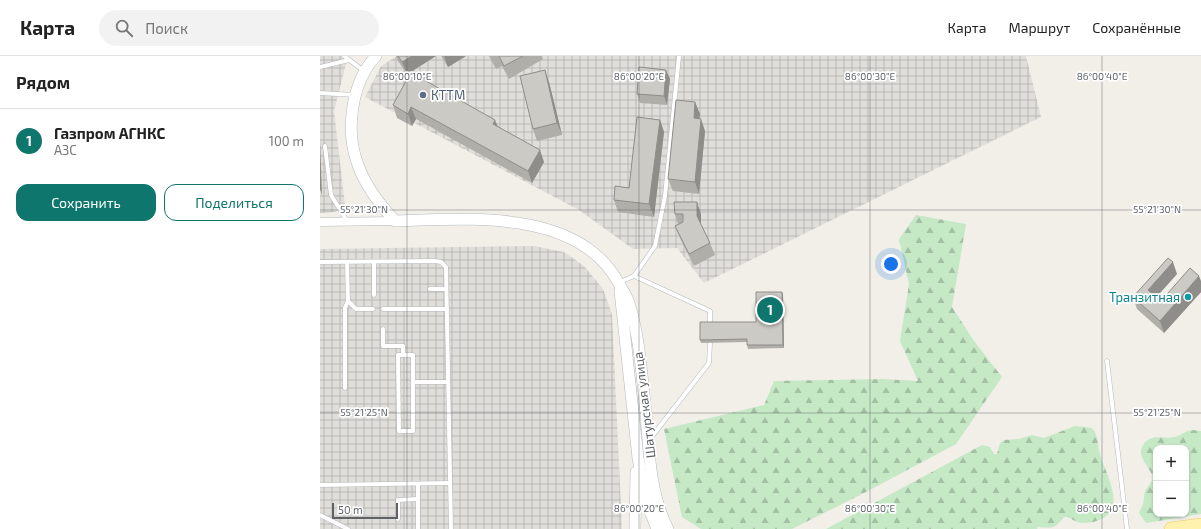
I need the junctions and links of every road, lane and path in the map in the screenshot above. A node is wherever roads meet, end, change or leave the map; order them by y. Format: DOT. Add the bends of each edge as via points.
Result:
graph roads {
  1 [pos="344,56"];
  2 [pos="375,56"];
  3 [pos="679,56"];
  4 [pos="349,60"];
  5 [pos="320,67"];
  6 [pos="364,72"];
  7 [pos="320,93"];
  8 [pos="356,95"];
  9 [pos="325,146"];
  10 [pos="395,221"];
  11 [pos="320,222"];
  12 [pos="347,222"];
  13 [pos="320,262"];
  14 [pos="348,262"];
  15 [pos="374,262"];
  16 [pos="634,276"];
  17 [pos="618,283"];
  18 [pos="430,289"];
  19 [pos="446,289"];
  20 [pos="374,295"];
  21 [pos="348,301"];
  22 [pos="374,309"];
  23 [pos="383,309"];
  24 [pos="447,309"];
  25 [pos="710,325"];
  26 [pos="383,329"];
  27 [pos="710,342"];
  28 [pos="403,355"];
  29 [pos="1107,361"];
  30 [pos="413,382"];
  31 [pos="448,382"];
  32 [pos="346,388"];
  33 [pos="648,441"];
  34 [pos="638,458"];
  35 [pos="450,483"];
  36 [pos="418,484"];
  37 [pos="320,485"];
  38 [pos="418,499"];
  39 [pos="320,515"];
  40 [pos="398,519"];
  41 [pos="1201,525"];
  42 [pos="662,528"];
  43 [pos="348,529"];
  44 [pos="418,529"];
  45 [pos="451,529"];
  46 [pos="635,529"];
  47 [pos="1127,529"];
  48 [pos="1171,529"];
  1 -- 4 [label="lane"];
  2 -- 6 [label="main road"];
  3 -- 16 [label="lane" via="663,203 654,246"];
  4 -- 5 [label="lane"];
  4 -- 6 [label="lane"];
  6 -- 8 [label="main road"];
  7 -- 8 [label="lane"];
  8 -- 10 [label="main road" via="352,115 357,164 379,204"];
  9 -- 12 [label="lane" via="331,195"];
  10 -- 12 [label="street, Шатурская улица"];
  10 -- 17 [label="main road, Шатурская улица" via="491,220 547,229 595,252 612,271"];
  11 -- 12 [label="street, Шатурская улица"];
  13 -- 14 [label="lane"];
  14 -- 15 [label="lane"];
  14 -- 21 [label="lane"];
  15 -- 19 [label="lane" via="441,262 446,267"];
  15 -- 20 [label="lane"];
  16 -- 17 [label="lane"];
  16 -- 25 [label="lane" via="710,311"];
  17 -- 33 [label="main road, Шатурская улица" via="629,302 636,338"];
  17 -- 34 [label="main road, Шатурская улица"];
  18 -- 19 [label="lane"];
  19 -- 24 [label="lane"];
  21 -- 22 [label="lane" via="356,309"];
  21 -- 32 [label="lane" via="345,308"];
  23 -- 24 [label="lane"];
  24 -- 31 [label="lane"];
  26 -- 28 [label="lane" via="383,346 403,346"];
  27 -- 33 [label="lane" via="709,363"];
  28 -- 30 [label="lane" via="413,355"];
  28 -- 30 [label="lane" via="398,355 399,431 413,431"];
  29 -- 47 [label="lane"];
  30 -- 31 [label="lane"];
  31 -- 35 [label="lane"];
  33 -- 42 [label="main road, Шатурская улица"];
  34 -- 42 [label="main road" via="646,501"];
  34 -- 46 [label="main road"];
  35 -- 36 [label="lane"];
  35 -- 45 [label="lane"];
  36 -- 37 [label="lane"];
  36 -- 38 [label="lane"];
  38 -- 40 [label="lane" via="398,500"];
  38 -- 44 [label="lane"];
  39 -- 43 [label="lane"];
  41 -- 48 [label="main road"];
}
